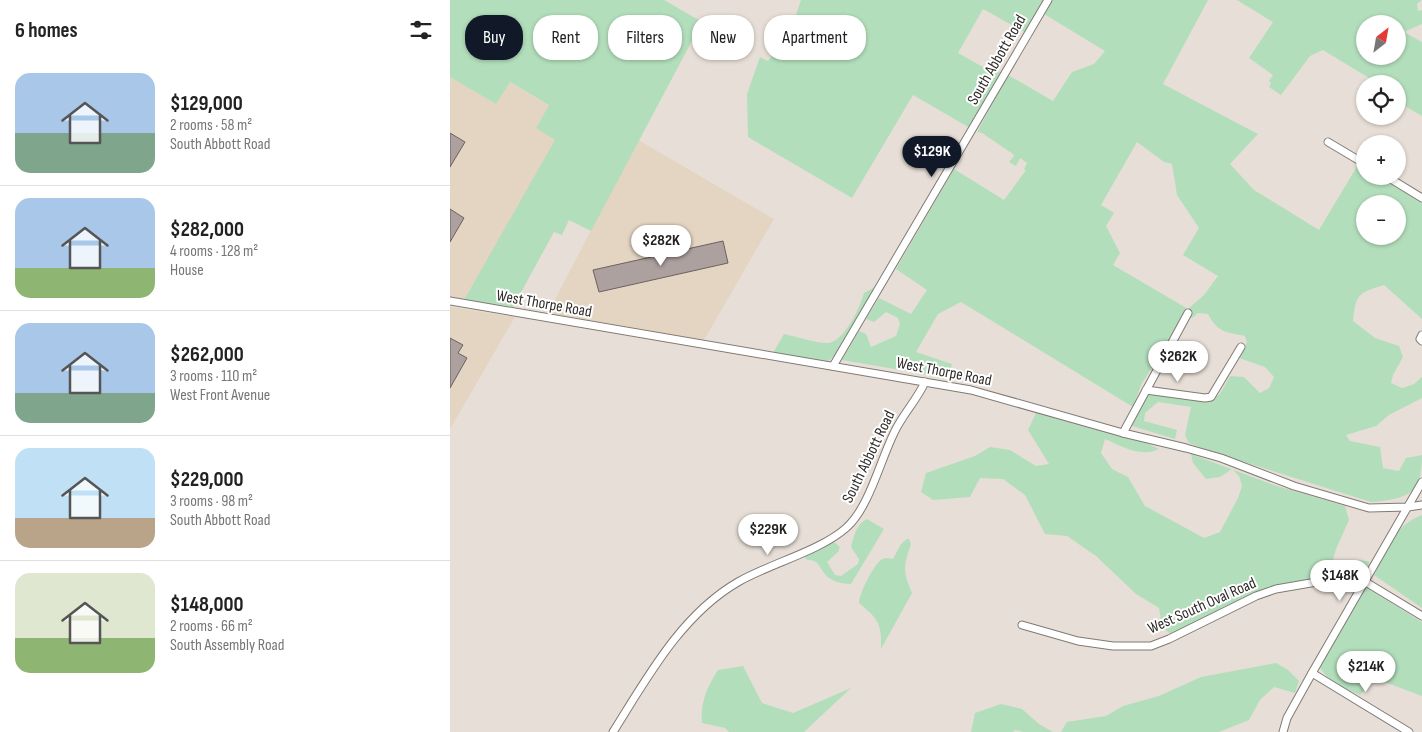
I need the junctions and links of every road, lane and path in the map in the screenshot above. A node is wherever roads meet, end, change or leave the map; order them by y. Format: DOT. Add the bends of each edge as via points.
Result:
graph roads {
  1 [pos="1048,0"];
  2 [pos="1328,142"];
  3 [pos="1356,159"];
  4 [pos="1401,185"];
  5 [pos="1422,198"];
  6 [pos="450,302"];
  7 [pos="1188,313"];
  8 [pos="1422,335"];
  9 [pos="1422,341"];
  10 [pos="1241,347"];
  11 [pos="833,366"];
  12 [pos="925,382"];
  13 [pos="1146,390"];
  14 [pos="1123,433"];
  15 [pos="1422,482"];
  16 [pos="1422,505"];
  17 [pos="1408,507"];
  18 [pos="1364,581"];
  19 [pos="1422,616"];
  20 [pos="1022,625"];
  21 [pos="1312,673"];
  22 [pos="613,732"];
  23 [pos="1283,732"];
  24 [pos="1409,732"];
  1 -- 11 [label="street, South Abbott Road"];
  2 -- 3 [label="street"];
  4 -- 5 [label="street"];
  6 -- 11 [label="street, West Thorpe Road"];
  7 -- 13 [label="street"];
  8 -- 9 [label="street"];
  10 -- 13 [label="street" via="1211,397"];
  11 -- 12 [label="street, West Thorpe Road"];
  12 -- 14 [label="street, West Thorpe Road" via="1012,401"];
  12 -- 22 [label="street, South Abbott Road" via="894,433 865,502 847,527 832,538 738,581 700,611 651,670"];
  13 -- 14 [label="street"];
  14 -- 17 [label="street, West Thorpe Road" via="1221,458 1345,502 1369,508"];
  15 -- 17 [label="street"];
  16 -- 17 [label="street, West Thorpe Road"];
  17 -- 18 [label="street"];
  18 -- 19 [label="street"];
  18 -- 20 [label="street, West South Oval Road" via="1328,580 1276,589 1151,646 1113,646 1078,641"];
  18 -- 21 [label="street"];
  21 -- 23 [label="street" via="1287,718"];
  21 -- 24 [label="street"];
}
